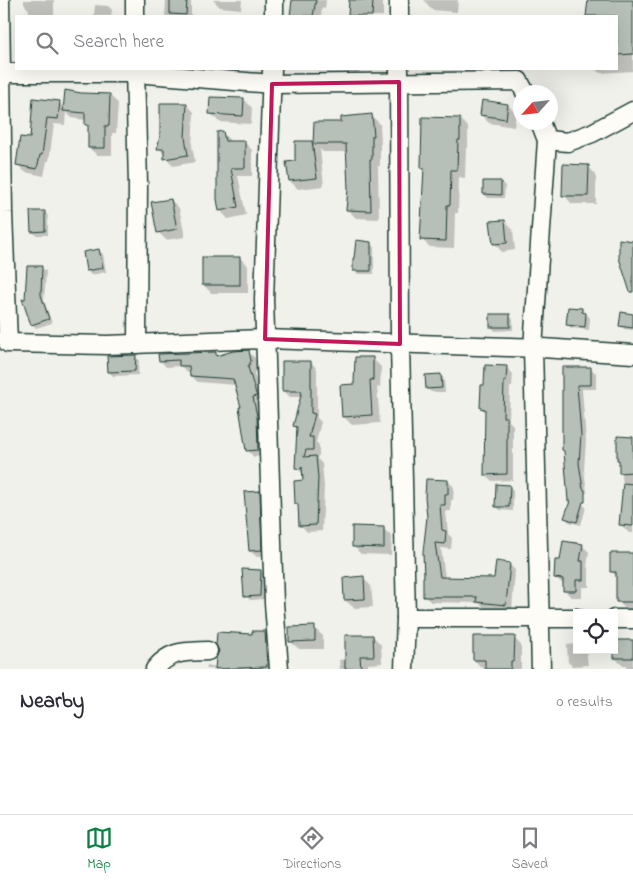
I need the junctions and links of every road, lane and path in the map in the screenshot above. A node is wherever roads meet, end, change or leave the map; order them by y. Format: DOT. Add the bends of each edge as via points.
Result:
graph roads {
  1 [pos="0,0"];
  2 [pos="135,0"];
  3 [pos="274,0"];
  4 [pos="399,0"];
  5 [pos="135,15"];
  6 [pos="274,15"];
  7 [pos="399,15"];
  8 [pos="135,71"];
  9 [pos="1,73"];
  10 [pos="399,75"];
  11 [pos="272,77"];
  12 [pos="521,85"];
  13 [pos="633,111"];
  14 [pos="543,130"];
  15 [pos="547,140"];
  16 [pos="265,339"];
  17 [pos="4,343"];
  18 [pos="136,344"];
  19 [pos="400,344"];
  20 [pos="533,348"];
  21 [pos="633,354"];
  22 [pos="541,617"];
  23 [pos="406,618"];
  24 [pos="573,618"];
  25 [pos="618,619"];
  26 [pos="633,620"];
  27 [pos="208,651"];
  28 [pos="155,669"];
  29 [pos="279,669"];
  30 [pos="404,669"];
  31 [pos="541,669"];
  1 -- 9 [label="street"];
  2 -- 5 [label="street"];
  3 -- 6 [label="street"];
  4 -- 7 [label="street"];
  8 -- 9 [label="street"];
  8 -- 11 [label="street"];
  8 -- 18 [label="street" via="138,184"];
  9 -- 17 [label="street"];
  10 -- 11 [label="street"];
  10 -- 12 [label="street" via="518,81"];
  10 -- 19 [label="street"];
  11 -- 16 [label="street"];
  13 -- 15 [label="street" via="568,142"];
  14 -- 15 [label="street"];
  15 -- 20 [label="street"];
  16 -- 18 [label="street"];
  16 -- 19 [label="street"];
  16 -- 29 [label="street"];
  17 -- 18 [label="street"];
  19 -- 20 [label="street"];
  19 -- 23 [label="street"];
  20 -- 21 [label="street"];
  20 -- 22 [label="street"];
  22 -- 23 [label="street"];
  22 -- 24 [label="street"];
  22 -- 31 [label="street"];
  23 -- 30 [label="street"];
  25 -- 26 [label="street"];
  27 -- 28 [label="street" via="176,653 165,658"];
}
